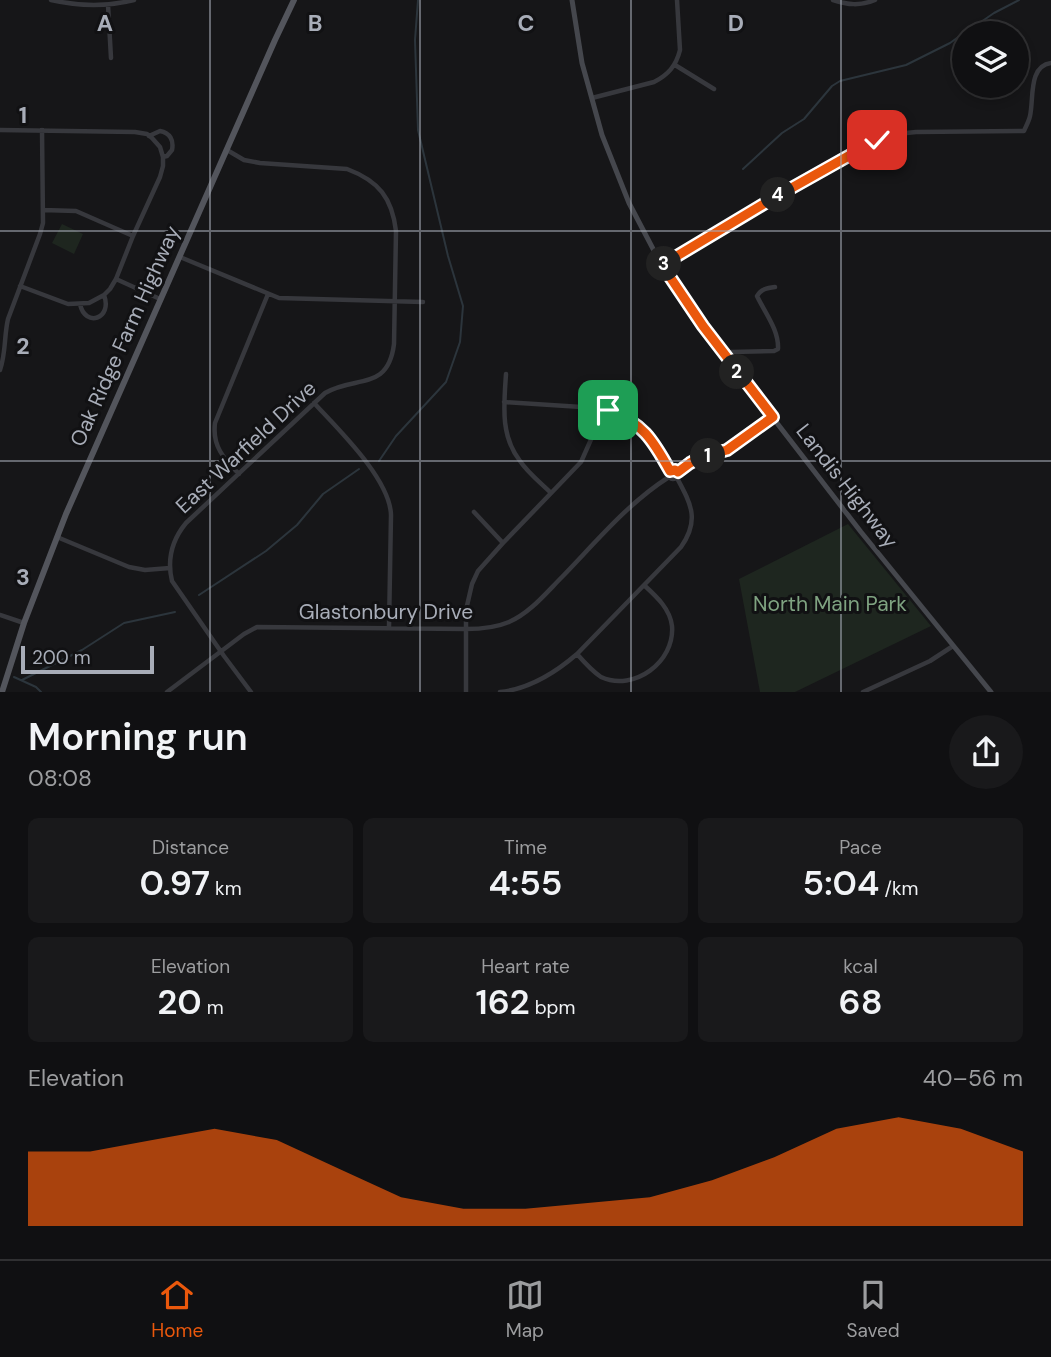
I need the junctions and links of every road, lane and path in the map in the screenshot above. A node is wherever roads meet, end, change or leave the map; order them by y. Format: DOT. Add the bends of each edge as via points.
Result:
graph roads {
  1 [pos="51,0"];
  2 [pos="134,0"];
  3 [pos="294,0"];
  4 [pos="572,0"];
  5 [pos="677,0"];
  6 [pos="833,0"];
  7 [pos="875,0"];
  8 [pos="108,5"];
  9 [pos="111,58"];
  10 [pos="1051,63"];
  11 [pos="675,65"];
  12 [pos="714,89"];
  13 [pos="591,98"];
  14 [pos="0,130"];
  15 [pos="42,130"];
  16 [pos="149,136"];
  17 [pos="226,150"];
  18 [pos="163,157"];
  19 [pos="43,210"];
  20 [pos="133,236"];
  21 [pos="179,256"];
  22 [pos="662,265"];
  23 [pos="116,279"];
  24 [pos="20,286"];
  25 [pos="775,287"];
  26 [pos="268,294"];
  27 [pos="104,295"];
  28 [pos="160,299"];
  29 [pos="394,302"];
  30 [pos="424,302"];
  31 [pos="80,304"];
  32 [pos="726,358"];
  33 [pos="0,370"];
  34 [pos="506,374"];
  35 [pos="504,402"];
  36 [pos="314,403"];
  37 [pos="597,408"];
  38 [pos="773,417"];
  39 [pos="239,474"];
  40 [pos="670,474"];
  41 [pos="677,475"];
  42 [pos="551,493"];
  43 [pos="474,512"];
  44 [pos="57,537"];
  45 [pos="503,543"];
  46 [pos="170,568"];
  47 [pos="645,586"];
  48 [pos="0,615"];
  49 [pos="24,623"];
  50 [pos="389,628"];
  51 [pos="466,629"];
  52 [pos="953,646"];
  53 [pos="220,652"];
  54 [pos="577,654"];
  55 [pos="879,689"];
  56 [pos="523,690"];
  57 [pos="2,692"];
  58 [pos="167,692"];
  59 [pos="251,692"];
  60 [pos="466,692"];
  61 [pos="500,692"];
  62 [pos="863,692"];
  63 [pos="991,692"];
  1 -- 8 [label="street"];
  2 -- 8 [label="street"];
  3 -- 17 [label="main road, Oak Ridge Farm Highway"];
  4 -- 13 [label="main road, Landis Highway"];
  5 -- 11 [label="street" via="680,50"];
  6 -- 7 [label="street" via="851,5"];
  8 -- 9 [label="street"];
  10 -- 22 [label="street" via="1038,70 1034,80 1030,119 1024,131 916,132 877,140"];
  11 -- 12 [label="street"];
  11 -- 13 [label="street" via="654,82"];
  13 -- 22 [label="main road, Landis Highway" via="623,190"];
  14 -- 15 [label="street"];
  15 -- 16 [label="street"];
  15 -- 19 [label="street"];
  16 -- 18 [label="street"];
  16 -- 18 [label="street" via="160,131 169,135 172,150"];
  17 -- 21 [label="main road, Oak Ridge Farm Highway"];
  17 -- 29 [label="street, East Warfield Drive" via="250,162 347,169 382,191 396,231"];
  18 -- 20 [label="street" via="160,177"];
  19 -- 20 [label="street" via="76,211"];
  19 -- 24 [label="street" via="40,234"];
  20 -- 23 [label="street"];
  21 -- 26 [label="street"];
  21 -- 28 [label="main road, Oak Ridge Farm Highway"];
  22 -- 32 [label="main road, Landis Highway"];
  23 -- 27 [label="street"];
  23 -- 28 [label="street"];
  24 -- 31 [label="street" via="61,302"];
  24 -- 33 [label="street" via="8,319"];
  25 -- 32 [label="street" via="757,296 778,349 731,352"];
  26 -- 29 [label="street"];
  26 -- 39 [label="street" via="213,435"];
  27 -- 31 [label="street"];
  27 -- 31 [label="street" via="106,309 97,318 86,317"];
  28 -- 44 [label="main road, Oak Ridge Farm Highway"];
  29 -- 30 [label="street"];
  29 -- 36 [label="street, East Warfield Drive" via="393,355 387,367 368,381 333,388"];
  32 -- 38 [label="main road, Landis Highway"];
  34 -- 35 [label="street"];
  35 -- 37 [label="street"];
  35 -- 42 [label="street" via="505,428 513,450"];
  36 -- 39 [label="street, East Warfield Drive"];
  36 -- 50 [label="street" via="361,453 390,502"];
  37 -- 40 [label="street" via="620,414 646,432"];
  37 -- 42 [label="street" via="593,435 581,463"];
  38 -- 41 [label="street" via="727,450 701,457"];
  38 -- 52 [label="main road, Landis Highway"];
  39 -- 46 [label="street, East Warfield Drive" via="177,534"];
  40 -- 41 [label="street" via="673,479"];
  40 -- 51 [label="street, Glastonbury Drive" via="637,500 525,613 497,626"];
  41 -- 47 [label="street" via="692,511 692,524 681,547"];
  42 -- 45 [label="street"];
  43 -- 45 [label="street"];
  44 -- 46 [label="street" via="129,567"];
  44 -- 49 [label="main road, Oak Ridge Farm Highway"];
  45 -- 51 [label="street" via="472,584"];
  46 -- 53 [label="street" via="172,581"];
  47 -- 54 [label="street"];
  47 -- 54 [label="street" via="657,596 672,624 672,639 659,664 645,676 616,682 599,676"];
  48 -- 49 [label="street"];
  49 -- 57 [label="main road, Oak Ridge Farm Highway"];
  50 -- 51 [label="street, Glastonbury Drive"];
  50 -- 53 [label="street, Glastonbury Drive" via="257,627"];
  51 -- 60 [label="street"];
  52 -- 55 [label="street"];
  52 -- 63 [label="main road, Landis Highway"];
  53 -- 58 [label="street, Glastonbury Drive"];
  53 -- 59 [label="street"];
  54 -- 56 [label="street"];
  55 -- 62 [label="street"];
  56 -- 61 [label="street"];
}
